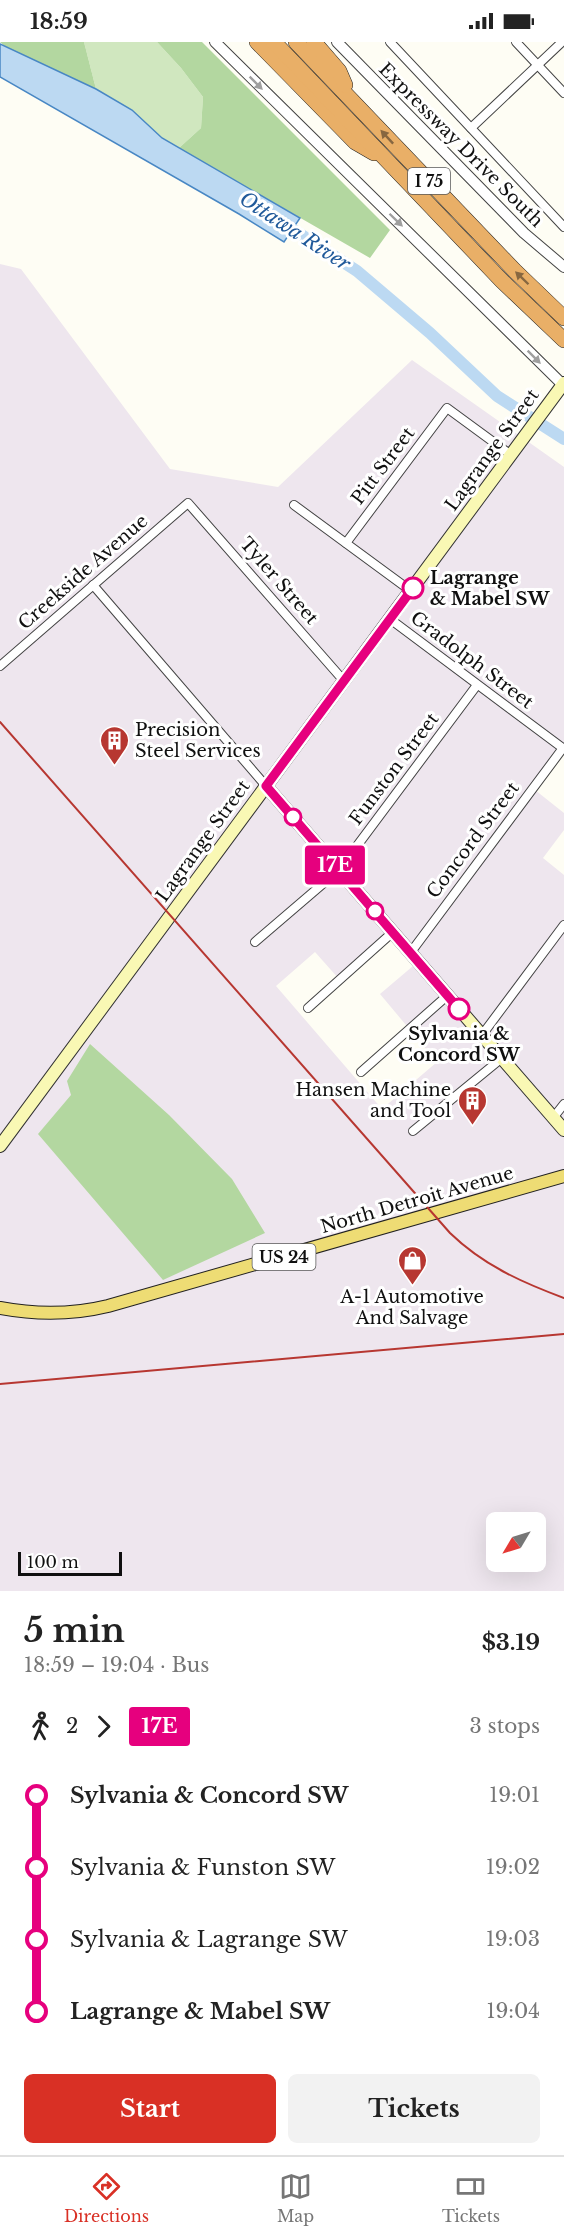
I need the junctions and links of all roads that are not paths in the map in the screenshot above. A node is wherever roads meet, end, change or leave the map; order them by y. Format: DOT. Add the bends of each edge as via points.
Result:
graph roads {
  1 [pos="215,42"];
  2 [pos="257,42"];
  3 [pos="274,42"];
  4 [pos="296,42"];
  5 [pos="314,42"];
  6 [pos="390,42"];
  7 [pos="516,42"];
  8 [pos="562,42"];
  9 [pos="340,43"];
  10 [pos="538,65"];
  11 [pos="564,93"];
  12 [pos="349,96"];
  13 [pos="471,128"];
  14 [pos="389,163"];
  15 [pos="564,227"];
  16 [pos="564,267"];
  17 [pos="564,318"];
  18 [pos="561,338"];
  19 [pos="563,384"];
  20 [pos="511,455"];
  21 [pos="188,503"];
  22 [pos="294,505"];
  23 [pos="346,543"];
  24 [pos="93,585"];
  25 [pos="411,591"];
  26 [pos="390,619"];
  27 [pos="0,666"];
  28 [pos="344,681"];
  29 [pos="477,685"];
  30 [pos="563,748"];
  31 [pos="266,786"];
  32 [pos="339,870"];
  33 [pos="564,925"];
  34 [pos="393,933"];
  35 [pos="255,942"];
  36 [pos="411,952"];
  37 [pos="448,995"];
  38 [pos="308,1008"];
  39 [pos="482,1035"];
  40 [pos="502,1058"];
  41 [pos="361,1072"];
  42 [pos="564,1104"];
  43 [pos="554,1118"];
  44 [pos="564,1130"];
  45 [pos="413,1131"];
  46 [pos="0,1146"];
  47 [pos="564,1176"];
  48 [pos="0,1308"];
  1 -- 19 [label="street, one-way"];
  2 -- 14 [label="highway" via="355,142"];
  3 -- 14 [label="highway, I 75"];
  4 -- 12 [label="highway, I 75"];
  5 -- 12 [label="highway" via="339,71"];
  6 -- 13 [label="street"];
  7 -- 10 [label="street"];
  8 -- 10 [label="street"];
  9 -- 16 [label="street, Expressway Drive South" via="524,233"];
  10 -- 11 [label="street"];
  10 -- 13 [label="street"];
  17 -- 12 [label="highway, I 75, one-way"];
  13 -- 15 [label="street"];
  14 -- 18 [label="highway, I 75"];
  19 -- 20 [label="main road, Lagrange Street"];
  20 -- 23 [label="street, Pitt Street" via="447,408"];
  20 -- 25 [label="main road, Lagrange Street"];
  21 -- 24 [label="street, Creekside Avenue"];
  21 -- 28 [label="street, Tyler Street"];
  22 -- 23 [label="street"];
  23 -- 25 [label="street"];
  24 -- 27 [label="street, Creekside Avenue"];
  24 -- 31 [label="street"];
  25 -- 26 [label="main road, Lagrange Street"];
  26 -- 28 [label="main road, Lagrange Street"];
  26 -- 29 [label="street, Gradolph Street"];
  28 -- 31 [label="main road, Lagrange Street"];
  29 -- 30 [label="street, Gradolph Street"];
  29 -- 32 [label="street, Funston Street"];
  30 -- 36 [label="street, Concord Street"];
  31 -- 32 [label="main road"];
  31 -- 46 [label="main road, Lagrange Street"];
  32 -- 34 [label="main road"];
  32 -- 35 [label="street, Funston Street"];
  33 -- 39 [label="street"];
  34 -- 36 [label="main road"];
  34 -- 38 [label="street"];
  36 -- 37 [label="main road"];
  37 -- 39 [label="main road"];
  37 -- 41 [label="street"];
  39 -- 40 [label="main road"];
  40 -- 43 [label="main road"];
  40 -- 45 [label="street"];
  42 -- 43 [label="street"];
  43 -- 44 [label="main road"];
  47 -- 48 [label="main road, North Detroit Avenue / US 24" via="108,1306 52,1314"];
}
